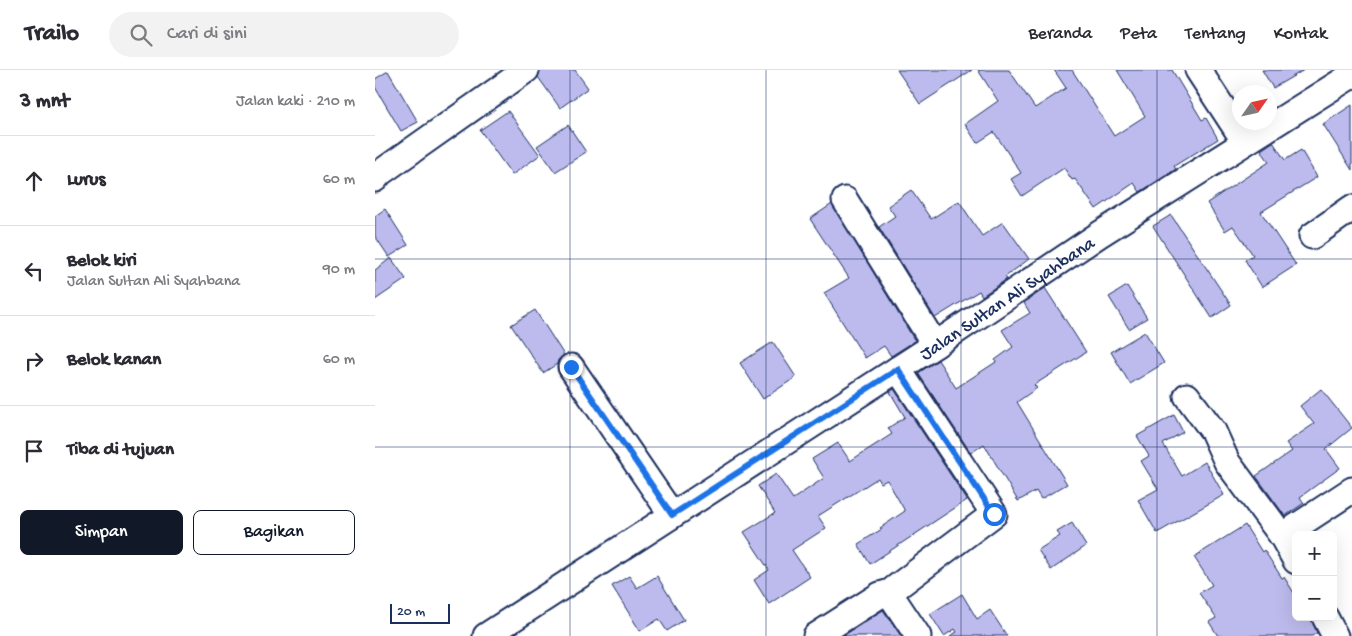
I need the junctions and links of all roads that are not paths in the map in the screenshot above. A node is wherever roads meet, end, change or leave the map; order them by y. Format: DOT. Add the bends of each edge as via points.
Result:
graph roads {
  1 [pos="526,70"];
  2 [pos="1198,70"];
  3 [pos="1352,75"];
  4 [pos="1245,142"];
  5 [pos="375,179"];
  6 [pos="845,200"];
  7 [pos="1352,208"];
  8 [pos="1313,236"];
  9 [pos="935,345"];
  10 [pos="571,367"];
  11 [pos="898,369"];
  12 [pos="1187,396"];
  13 [pos="1352,490"];
  14 [pos="672,515"];
  15 [pos="1282,536"];
  16 [pos="1292,554"];
  17 [pos="892,593"];
  18 [pos="1327,621"];
  19 [pos="486,636"];
  20 [pos="816,636"];
  21 [pos="918,636"];
  22 [pos="1335,636"];
  1 -- 5 [label="street"];
  2 -- 4 [label="street"];
  3 -- 4 [label="street, Jalan Sultan Ali Syahbana"];
  4 -- 9 [label="street, Jalan Sultan Ali Syahbana"];
  6 -- 9 [label="street"];
  7 -- 8 [label="street"];
  9 -- 11 [label="street, Jalan Sultan Ali Syahbana"];
  10 -- 14 [label="street"];
  11 -- 14 [label="street, Jalan Sultan Ali Syahbana"];
  11 -- 17 [label="street" via="994,514"];
  12 -- 15 [label="street" via="1213,431 1227,462"];
  13 -- 15 [label="street"];
  14 -- 19 [label="street, Jalan Sultan Ali Syahbana"];
  15 -- 16 [label="street"];
  17 -- 20 [label="street" via="880,595"];
  17 -- 21 [label="street"];
  18 -- 22 [label="street"];
}
